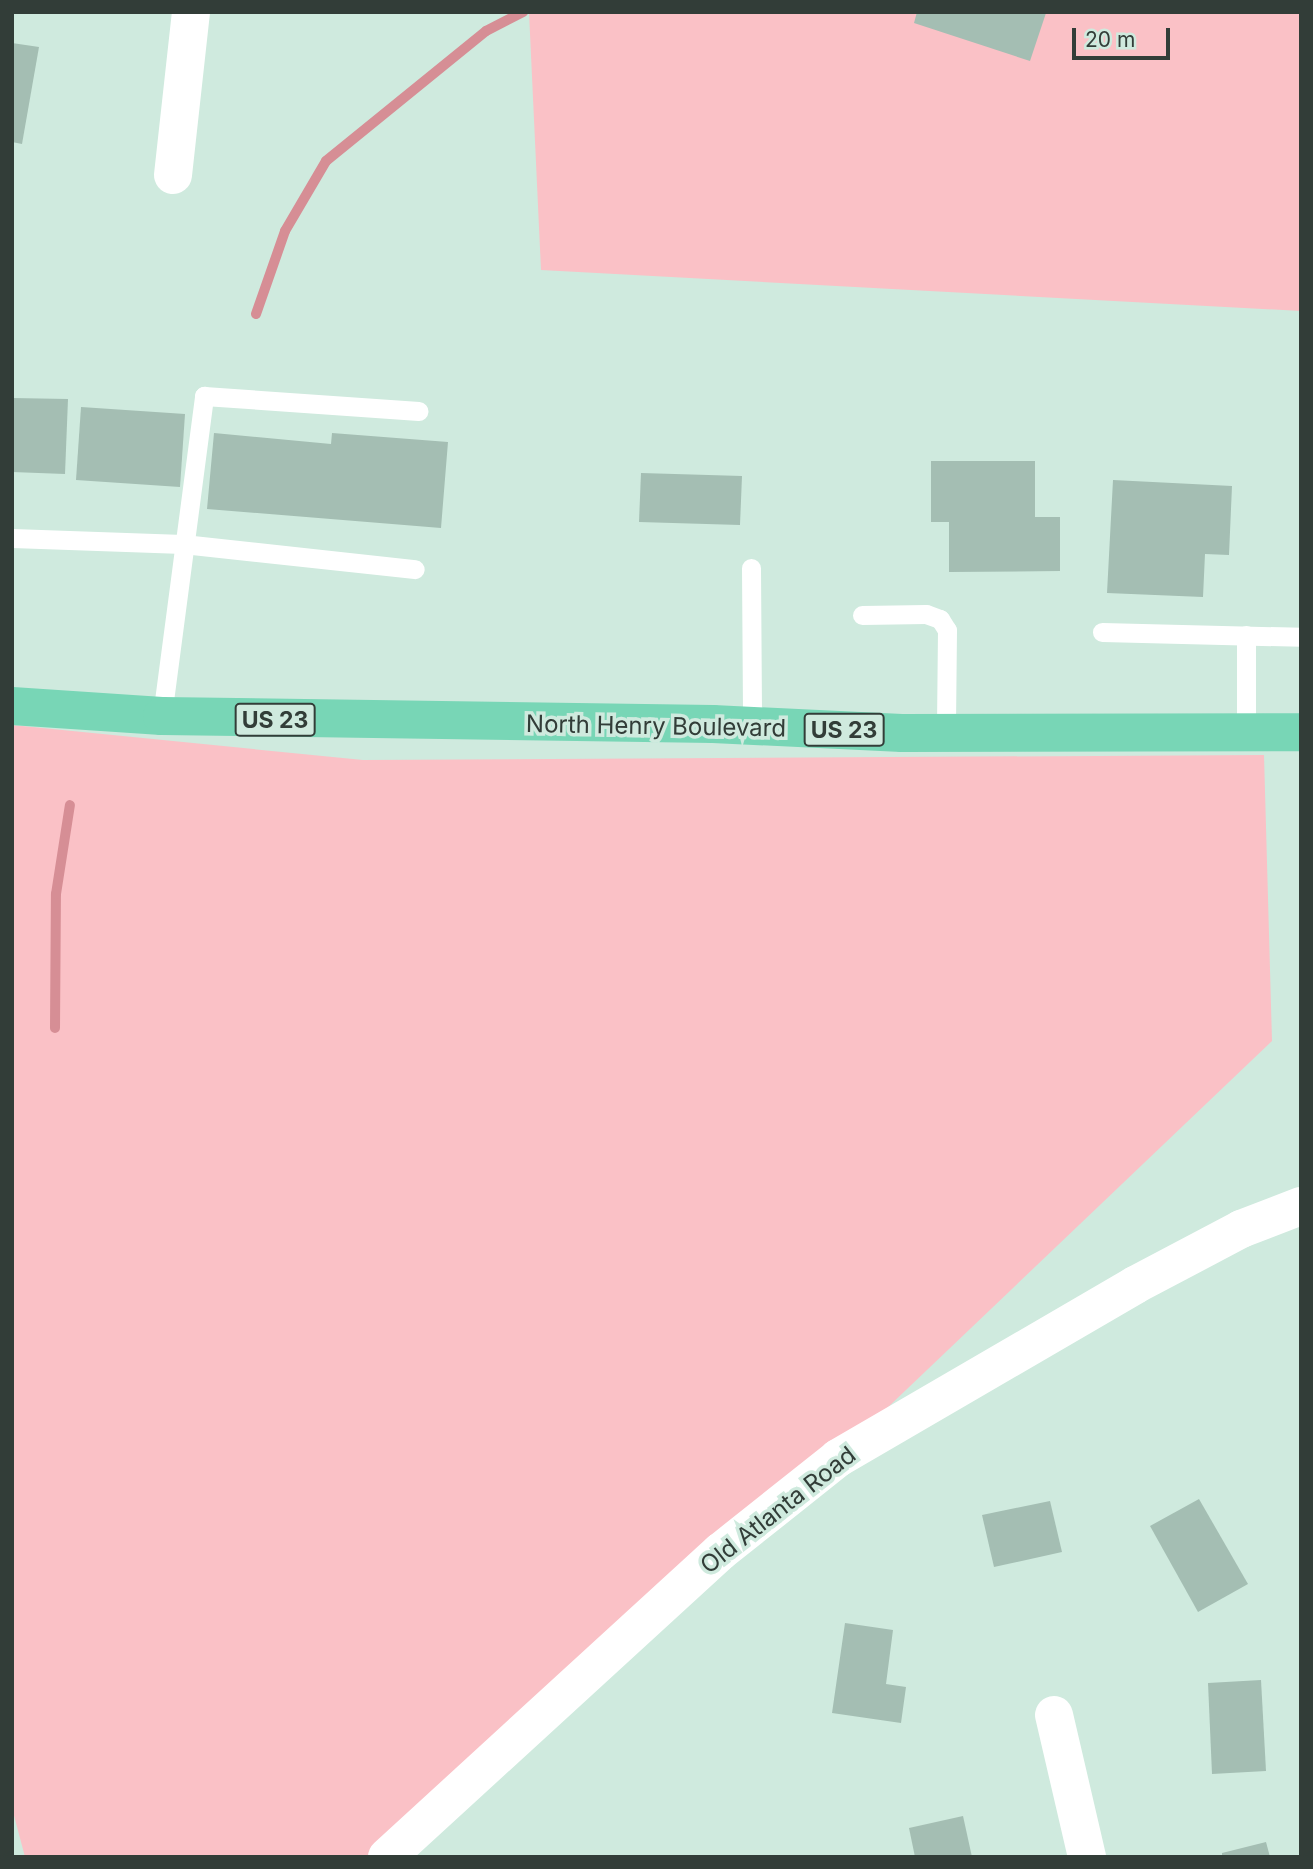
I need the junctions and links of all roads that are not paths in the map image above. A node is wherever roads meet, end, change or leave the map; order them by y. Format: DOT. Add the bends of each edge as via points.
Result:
graph roads {
  1 [pos="191,12"];
  2 [pos="173,175"];
  3 [pos="418,411"];
  4 [pos="12,538"];
  5 [pos="183,544"];
  6 [pos="751,568"];
  7 [pos="415,569"];
  8 [pos="862,615"];
  9 [pos="1102,632"];
  10 [pos="1246,635"];
  11 [pos="1301,637"];
  12 [pos="12,706"];
  13 [pos="162,716"];
  14 [pos="752,726"];
  15 [pos="946,732"];
  16 [pos="1246,732"];
  17 [pos="1301,732"];
  18 [pos="1301,1206"];
  19 [pos="1054,1715"];
  20 [pos="387,1857"];
  21 [pos="1087,1857"];
  1 -- 2 [label="street"];
  3 -- 5 [label="lane" via="204,396"];
  4 -- 5 [label="lane"];
  5 -- 7 [label="lane"];
  5 -- 13 [label="lane"];
  6 -- 14 [label="lane"];
  8 -- 15 [label="lane" via="926,614 940,619 947,631"];
  9 -- 10 [label="lane"];
  10 -- 11 [label="lane"];
  10 -- 16 [label="lane"];
  12 -- 13 [label="highway, North Henry Boulevard / US 23"];
  13 -- 14 [label="highway, North Henry Boulevard / US 23"];
  14 -- 15 [label="highway, North Henry Boulevard / US 23"];
  15 -- 16 [label="highway, North Henry Boulevard / US 23"];
  16 -- 17 [label="highway, North Henry Boulevard / US 23"];
  18 -- 20 [label="street, Old Atlanta Road" via="1241,1229 1135,1285 838,1458 720,1552"];
  19 -- 21 [label="street"];
}
